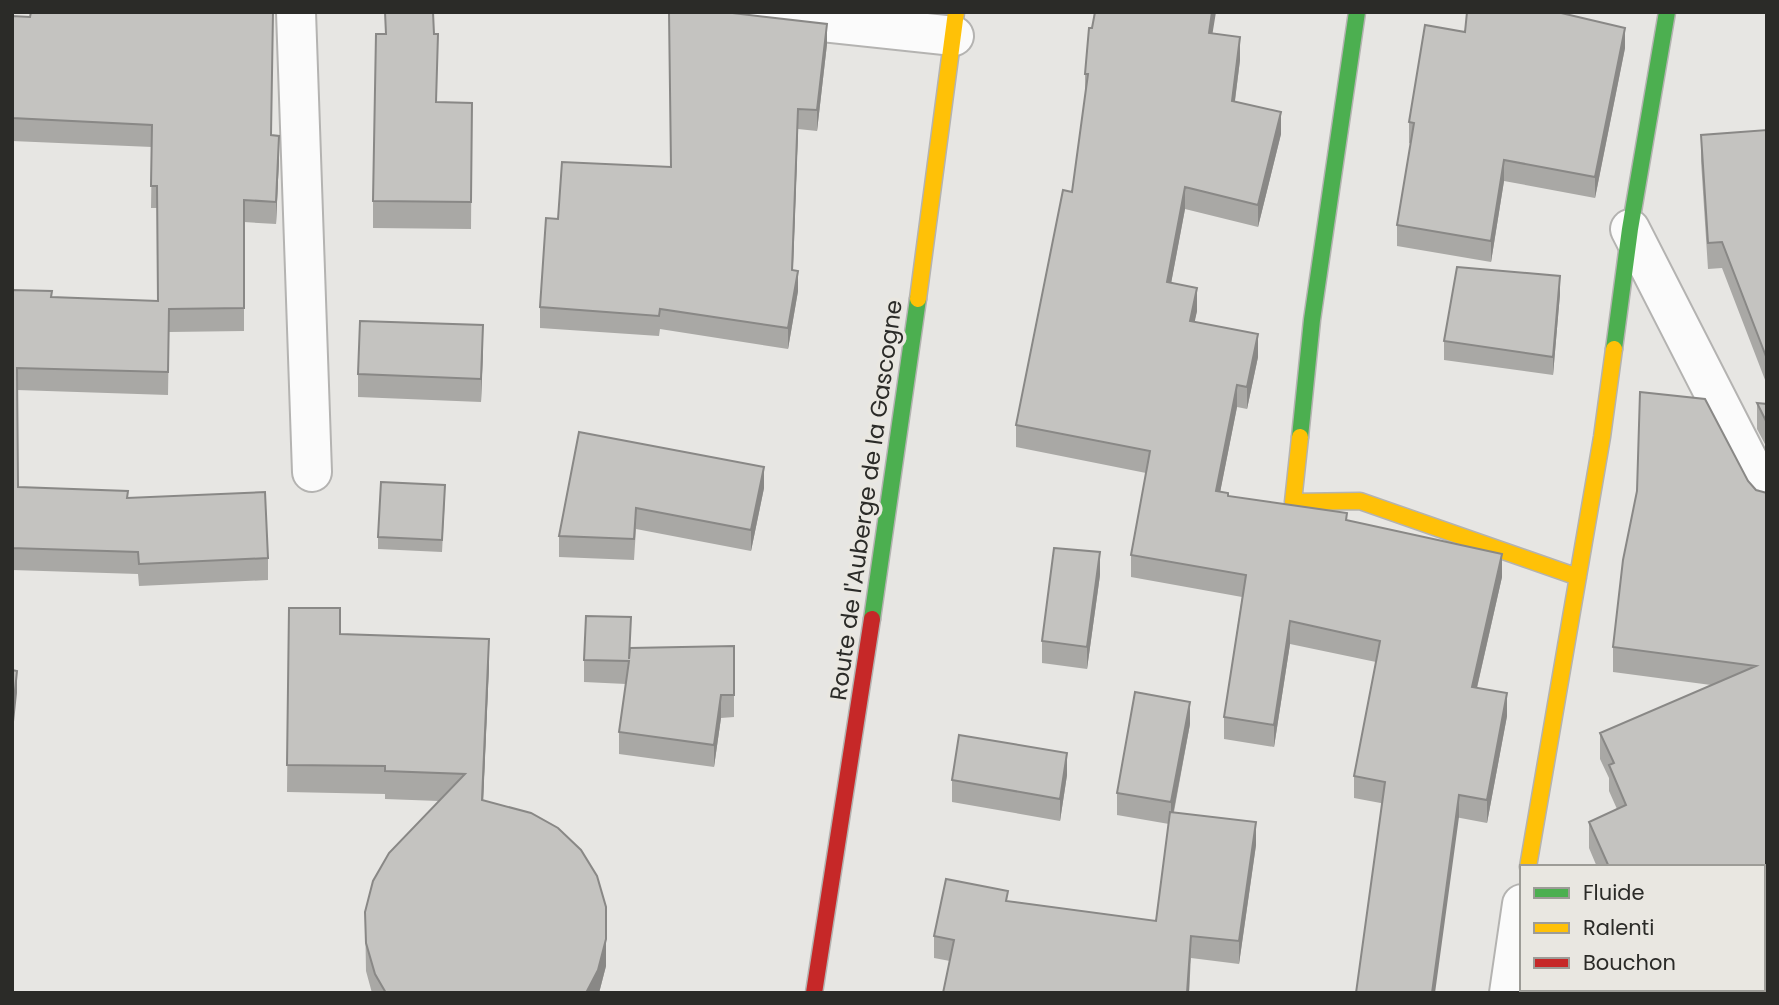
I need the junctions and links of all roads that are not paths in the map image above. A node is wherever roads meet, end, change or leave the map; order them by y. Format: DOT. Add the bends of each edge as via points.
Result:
graph roads {
  1 [pos="296,12"];
  2 [pos="730,12"];
  3 [pos="1357,12"];
  4 [pos="1667,12"];
  5 [pos="955,24"];
  6 [pos="1630,229"];
  7 [pos="312,472"];
  8 [pos="1767,497"];
  9 [pos="1578,577"];
  10 [pos="1528,865"];
  11 [pos="1520,918"];
  12 [pos="814,993"];
  13 [pos="1509,993"];
  1 -- 7 [label="street"];
  2 -- 5 [label="street"];
  3 -- 9 [label="street" via="1312,320 1293,502 1360,501"];
  4 -- 6 [label="street"];
  5 -- 12 [label="street, Route de l'Auberge de la Gascogne" via="850,771"];
  6 -- 8 [label="street"];
  6 -- 9 [label="street"];
  9 -- 10 [label="street"];
  11 -- 13 [label="street"];
}
